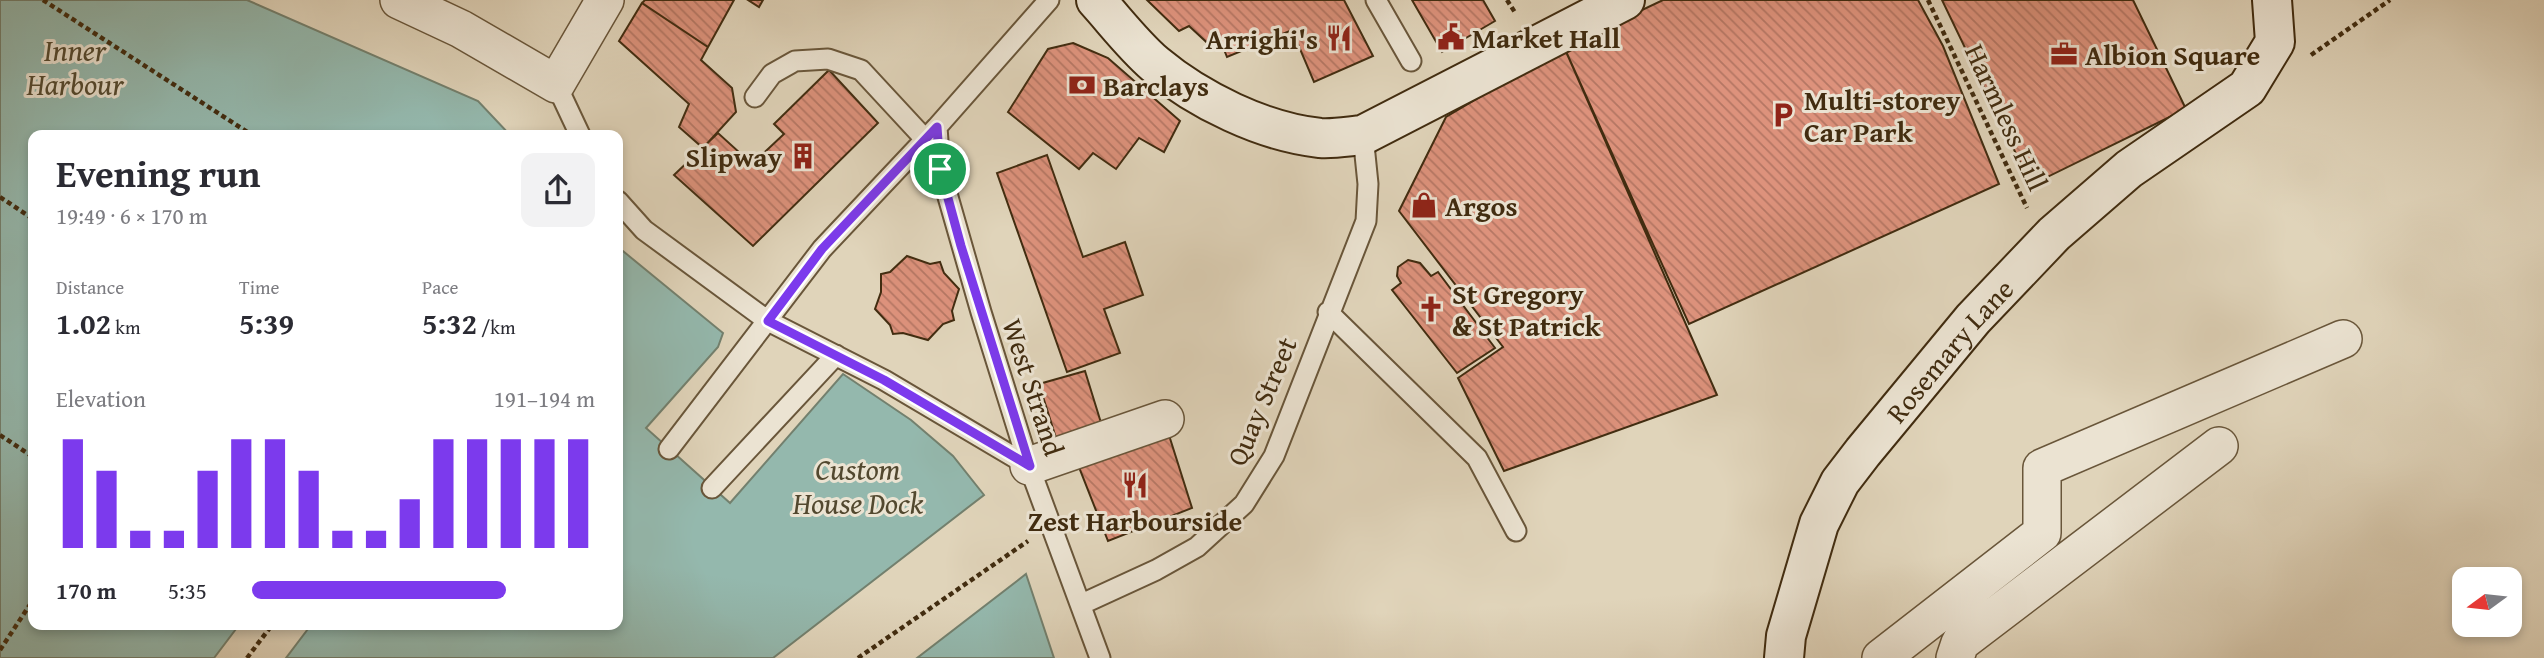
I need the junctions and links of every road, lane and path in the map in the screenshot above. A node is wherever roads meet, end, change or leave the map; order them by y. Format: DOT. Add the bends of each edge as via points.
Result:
graph roads {
  1 [pos="43,0"];
  2 [pos="399,0"];
  3 [pos="605,0"];
  4 [pos="1049,0"];
  5 [pos="1096,0"];
  6 [pos="1376,0"];
  7 [pos="1625,0"];
  8 [pos="1928,0"];
  9 [pos="2272,0"];
  10 [pos="2390,0"];
  11 [pos="2304,60"];
  12 [pos="1411,61"];
  13 [pos="556,84"];
  14 [pos="755,97"];
  15 [pos="244,130"];
  16 [pos="578,130"];
  17 [pos="931,132"];
  18 [pos="1363,135"];
  19 [pos="0,197"];
  20 [pos="623,207"];
  21 [pos="2030,214"];
  22 [pos="28,216"];
  23 [pos="1328,312"];
  24 [pos="768,321"];
  25 [pos="2343,339"];
  26 [pos="836,355"];
  27 [pos="1165,419"];
  28 [pos="0,435"];
  29 [pos="2219,446"];
  30 [pos="669,449"];
  31 [pos="28,454"];
  32 [pos="1030,466"];
  33 [pos="712,488"];
  34 [pos="1052,524"];
  35 [pos="1516,531"];
  36 [pos="1082,604"];
  37 [pos="28,608"];
  38 [pos="268,630"];
  39 [pos="0,650"];
  40 [pos="247,658"];
  41 [pos="858,658"];
  42 [pos="1100,658"];
  43 [pos="1784,658"];
  44 [pos="1881,658"];
  45 [pos="1955,658"];
  1 -- 15 [label="path"];
  2 -- 13 [label="street" via="461,29"];
  3 -- 13 [label="street"];
  4 -- 17 [label="lane"];
  5 -- 18 [label="street" via="1154,63 1231,110 1277,129 1322,138"];
  6 -- 12 [label="lane"];
  7 -- 18 [label="street"];
  8 -- 21 [label="path, Harmless Hill"];
  9 -- 43 [label="street, Rosemary Lane" via="2275,42 2247,88 2129,169 2054,234 1973,319 1840,482 1819,524 1786,636"];
  10 -- 11 [label="path"];
  13 -- 16 [label="lane"];
  14 -- 17 [label="lane" via="772,74 795,61 828,59 861,70"];
  17 -- 24 [label="lane" via="822,249"];
  17 -- 32 [label="lane, West Strand" via="957,233"];
  18 -- 23 [label="lane, Quay Street" via="1366,221"];
  19 -- 22 [label="path"];
  20 -- 24 [label="lane" via="644,230"];
  23 -- 35 [label="lane" via="1477,458"];
  23 -- 36 [label="lane, Quay Street" via="1273,456 1244,504 1197,547"];
  24 -- 26 [label="lane"];
  24 -- 30 [label="lane"];
  25 -- 44 [label="street" via="2042,468 2042,533"];
  26 -- 32 [label="lane"];
  26 -- 33 [label="lane"];
  27 -- 32 [label="street"];
  28 -- 31 [label="path"];
  29 -- 45 [label="street" via="1960,643"];
  32 -- 34 [label="lane, West Strand"];
  34 -- 36 [label="lane, West Strand"];
  34 -- 41 [label="path"];
  36 -- 42 [label="lane, West Strand"];
  37 -- 39 [label="path"];
  38 -- 40 [label="path"];
}
